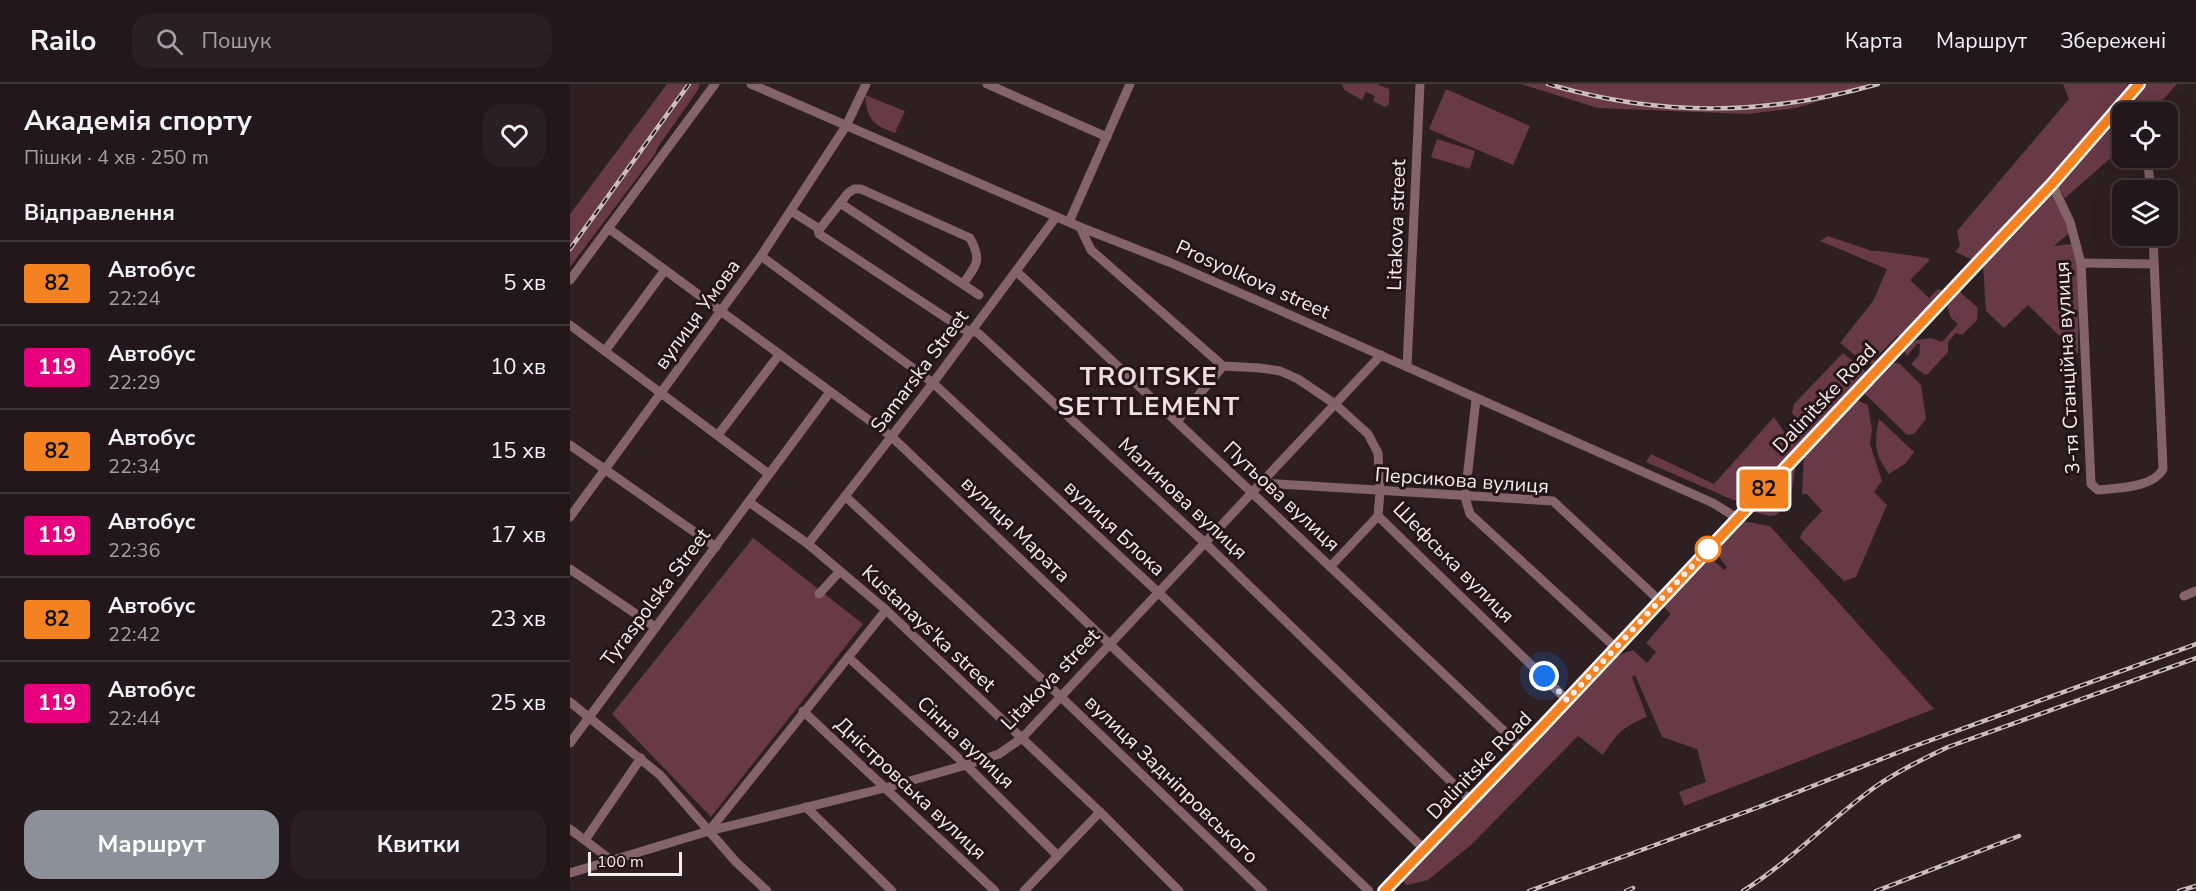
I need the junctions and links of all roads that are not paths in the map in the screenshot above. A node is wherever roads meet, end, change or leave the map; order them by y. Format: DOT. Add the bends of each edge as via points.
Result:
graph roads {
  1 [pos="715,84"];
  2 [pos="751,84"];
  3 [pos="866,84"];
  4 [pos="987,84"];
  5 [pos="1130,84"];
  6 [pos="1420,84"];
  7 [pos="2139,84"];
  8 [pos="2123,102"];
  9 [pos="2112,114"];
  10 [pos="846,126"];
  11 [pos="1107,137"];
  12 [pos="2052,184"];
  13 [pos="840,203"];
  14 [pos="791,211"];
  15 [pos="1056,216"];
  16 [pos="1068,222"];
  17 [pos="1080,227"];
  18 [pos="608,228"];
  19 [pos="819,230"];
  20 [pos="2153,246"];
  21 [pos="762,256"];
  22 [pos="2081,262"];
  23 [pos="2154,264"];
  24 [pos="665,270"];
  25 [pos="1016,272"];
  26 [pos="570,280"];
  27 [pos="963,284"];
  28 [pos="979,295"];
  29 [pos="721,312"];
  30 [pos="570,325"];
  31 [pos="971,331"];
  32 [pos="605,351"];
  33 [pos="779,355"];
  34 [pos="1381,355"];
  35 [pos="1222,366"];
  36 [pos="1407,367"];
  37 [pos="933,383"];
  38 [pos="830,392"];
  39 [pos="662,393"];
  40 [pos="1476,399"];
  41 [pos="1335,404"];
  42 [pos="1177,421"];
  43 [pos="718,435"];
  44 [pos="892,437"];
  45 [pos="570,445"];
  46 [pos="606,470"];
  47 [pos="769,474"];
  48 [pos="1261,483"];
  49 [pos="1380,492"];
  50 [pos="1251,493"];
  51 [pos="845,496"];
  52 [pos="1465,497"];
  53 [pos="749,502"];
  54 [pos="1378,516"];
  55 [pos="570,518"];
  56 [pos="1737,518"];
  57 [pos="1205,543"];
  58 [pos="808,544"];
  59 [pos="716,547"];
  60 [pos="1330,567"];
  61 [pos="570,569"];
  62 [pos="840,571"];
  63 [pos="2196,591"];
  64 [pos="1159,593"];
  65 [pos="819,594"];
  66 [pos="2184,596"];
  67 [pos="1660,601"];
  68 [pos="886,610"];
  69 [pos="655,627"];
  70 [pos="1110,644"];
  71 [pos="1616,648"];
  72 [pos="848,657"];
  73 [pos="1060,696"];
  74 [pos="1567,700"];
  75 [pos="570,702"];
  76 [pos="803,711"];
  77 [pos="589,716"];
  78 [pos="1022,738"];
  79 [pos="570,743"];
  80 [pos="1522,748"];
  81 [pos="641,758"];
  82 [pos="966,765"];
  83 [pos="885,788"];
  84 [pos="1471,801"];
  85 [pos="806,807"];
  86 [pos="1100,813"];
  87 [pos="570,829"];
  88 [pos="709,831"];
  89 [pos="585,840"];
  90 [pos="1424,849"];
  91 [pos="1057,855"];
  92 [pos="611,860"];
  93 [pos="570,873"];
  94 [pos="767,891"];
  95 [pos="892,891"];
  96 [pos="995,891"];
  97 [pos="1024,891"];
  98 [pos="1179,891"];
  99 [pos="1263,891"];
  100 [pos="1369,891"];
  101 [pos="1384,891"];
  1 -- 18 [label="street"];
  2 -- 10 [label="street, Prosyolkova street"];
  3 -- 10 [label="street, вулиця Умова"];
  4 -- 11 [label="street"];
  5 -- 11 [label="street"];
  6 -- 36 [label="street, Litakova street"];
  7 -- 8 [label="main road, Dalinitske Road"];
  9 -- 12 [label="main road, Dalinitske Road"];
  10 -- 14 [label="street, вулиця Умова"];
  10 -- 15 [label="street, Prosyolkova street"];
  11 -- 16 [label="street"];
  12 -- 22 [label="street, 3-тя Станційна вулиця" via="2070,222"];
  12 -- 56 [label="main road, Dalinitske Road"];
  13 -- 19 [label="street"];
  13 -- 27 [label="street"];
  13 -- 27 [label="street" via="851,190 861,189 970,238 978,260"];
  14 -- 19 [label="street, Малинова вулиця"];
  14 -- 21 [label="street, вулиця Умова"];
  15 -- 16 [label="street, Prosyolkova street"];
  15 -- 25 [label="street, Samarska Street"];
  16 -- 17 [label="street, Prosyolkova street"];
  17 -- 34 [label="street, Prosyolkova street"];
  17 -- 35 [label="street" via="1091,250"];
  18 -- 24 [label="street, вулиця Марата"];
  18 -- 26 [label="street"];
  19 -- 31 [label="street, Малинова вулиця" via="819,234"];
  20 -- 23 [label="street"];
  21 -- 29 [label="street, вулиця Умова"];
  21 -- 37 [label="street, вулиця Блока"];
  22 -- 23 [label="street"];
  22 -- 23 [label="street, 3-тя Станційна вулиця" via="2091,484 2098,490 2144,483 2158,477 2163,469"];
  24 -- 29 [label="street, вулиця Марата"];
  24 -- 32 [label="street"];
  25 -- 31 [label="street, Samarska Street"];
  25 -- 42 [label="street, Путьова вулиця"];
  27 -- 28 [label="street"];
  29 -- 33 [label="street, вулиця Марата"];
  29 -- 39 [label="street, вулиця Умова"];
  30 -- 32 [label="street"];
  31 -- 37 [label="street, Samarska Street"];
  31 -- 57 [label="street, Малинова вулиця" via="978,333"];
  32 -- 39 [label="street"];
  33 -- 38 [label="street, вулиця Марата"];
  33 -- 43 [label="street"];
  34 -- 36 [label="street, Prosyolkova street"];
  34 -- 41 [label="street, Litakova street"];
  35 -- 41 [label="street, Шефська вулиця" via="1280,371"];
  35 -- 42 [label="street"];
  36 -- 40 [label="street, Prosyolkova street"];
  37 -- 44 [label="street, Samarska Street"];
  37 -- 64 [label="street, вулиця Блока"];
  38 -- 44 [label="street, вулиця Марата"];
  38 -- 47 [label="street, Tyraspolska Street"];
  39 -- 43 [label="street"];
  39 -- 46 [label="street, вулиця Умова"];
  40 -- 52 [label="street"];
  40 -- 56 [label="street, Prosyolkova street" via="1713,502"];
  41 -- 48 [label="street, Litakova street"];
  41 -- 49 [label="street, Шефська вулиця" via="1368,434 1378,453"];
  42 -- 50 [label="street, Путьова вулиця"];
  43 -- 47 [label="street"];
  44 -- 51 [label="street, Samarska Street"];
  44 -- 70 [label="street, вулиця Марата"];
  45 -- 46 [label="street"];
  46 -- 55 [label="street, вулиця Умова"];
  46 -- 59 [label="street"];
  47 -- 53 [label="street, Tyraspolska Street"];
  48 -- 49 [label="street, Персикова вулиця"];
  48 -- 50 [label="street, Litakova street"];
  49 -- 52 [label="street, Персикова вулиця"];
  49 -- 54 [label="street, Шефська вулиця"];
  50 -- 57 [label="street, Litakova street"];
  50 -- 60 [label="street, Путьова вулиця"];
  51 -- 58 [label="street, Samarska Street"];
  51 -- 73 [label="street, вулиця Задніпровського"];
  52 -- 67 [label="street, Персикова вулиця" via="1553,501"];
  52 -- 71 [label="street" via="1470,514"];
  53 -- 58 [label="street, Kustanays'ka street"];
  53 -- 59 [label="street, Tyraspolska Street"];
  54 -- 60 [label="street"];
  54 -- 74 [label="street, Шефська вулиця"];
  56 -- 67 [label="main road, Dalinitske Road"];
  57 -- 64 [label="street, Litakova street"];
  57 -- 84 [label="street, Малинова вулиця"];
  58 -- 62 [label="street, Kustanays'ka street"];
  59 -- 69 [label="street, Tyraspolska Street"];
  60 -- 80 [label="street, Путьова вулиця"];
  61 -- 69 [label="street"];
  62 -- 65 [label="street"];
  62 -- 68 [label="street, Kustanays'ka street"];
  63 -- 66 [label="street"];
  64 -- 70 [label="street, Litakova street"];
  64 -- 90 [label="street, вулиця Блока"];
  67 -- 71 [label="main road, Dalinitske Road"];
  68 -- 72 [label="street"];
  68 -- 78 [label="street, Kustanays'ka street"];
  69 -- 77 [label="street, Tyraspolska Street"];
  70 -- 73 [label="street, Litakova street"];
  70 -- 100 [label="street, вулиця Марата"];
  71 -- 74 [label="main road, Dalinitske Road"];
  72 -- 76 [label="street"];
  72 -- 82 [label="street, Сінна вулиця"];
  73 -- 78 [label="street, Litakova street"];
  73 -- 99 [label="street, вулиця Задніпровського"];
  74 -- 80 [label="main road, Dalinitske Road"];
  75 -- 77 [label="street"];
  76 -- 83 [label="street, Дністровська вулиця"];
  76 -- 88 [label="street"];
  77 -- 79 [label="street, Tyraspolska Street"];
  77 -- 81 [label="street"];
  78 -- 82 [label="street, Litakova street" via="999,754"];
  78 -- 86 [label="street, Kustanays'ka street"];
  80 -- 84 [label="main road, Dalinitske Road"];
  81 -- 88 [label="street"];
  81 -- 89 [label="street"];
  82 -- 83 [label="street, Litakova street"];
  82 -- 91 [label="street, Сінна вулиця"];
  83 -- 85 [label="street, Litakova street"];
  83 -- 96 [label="street, Дністровська вулиця"];
  84 -- 90 [label="main road, Dalinitske Road"];
  85 -- 88 [label="street, Litakova street"];
  85 -- 95 [label="street"];
  86 -- 91 [label="street"];
  86 -- 98 [label="street, Kustanays'ka street"];
  87 -- 89 [label="street"];
  88 -- 92 [label="street, Litakova street"];
  88 -- 94 [label="street"];
  89 -- 92 [label="street"];
  90 -- 101 [label="main road, Dalinitske Road"];
  91 -- 97 [label="street"];
  92 -- 93 [label="street, Litakova street"];
}
